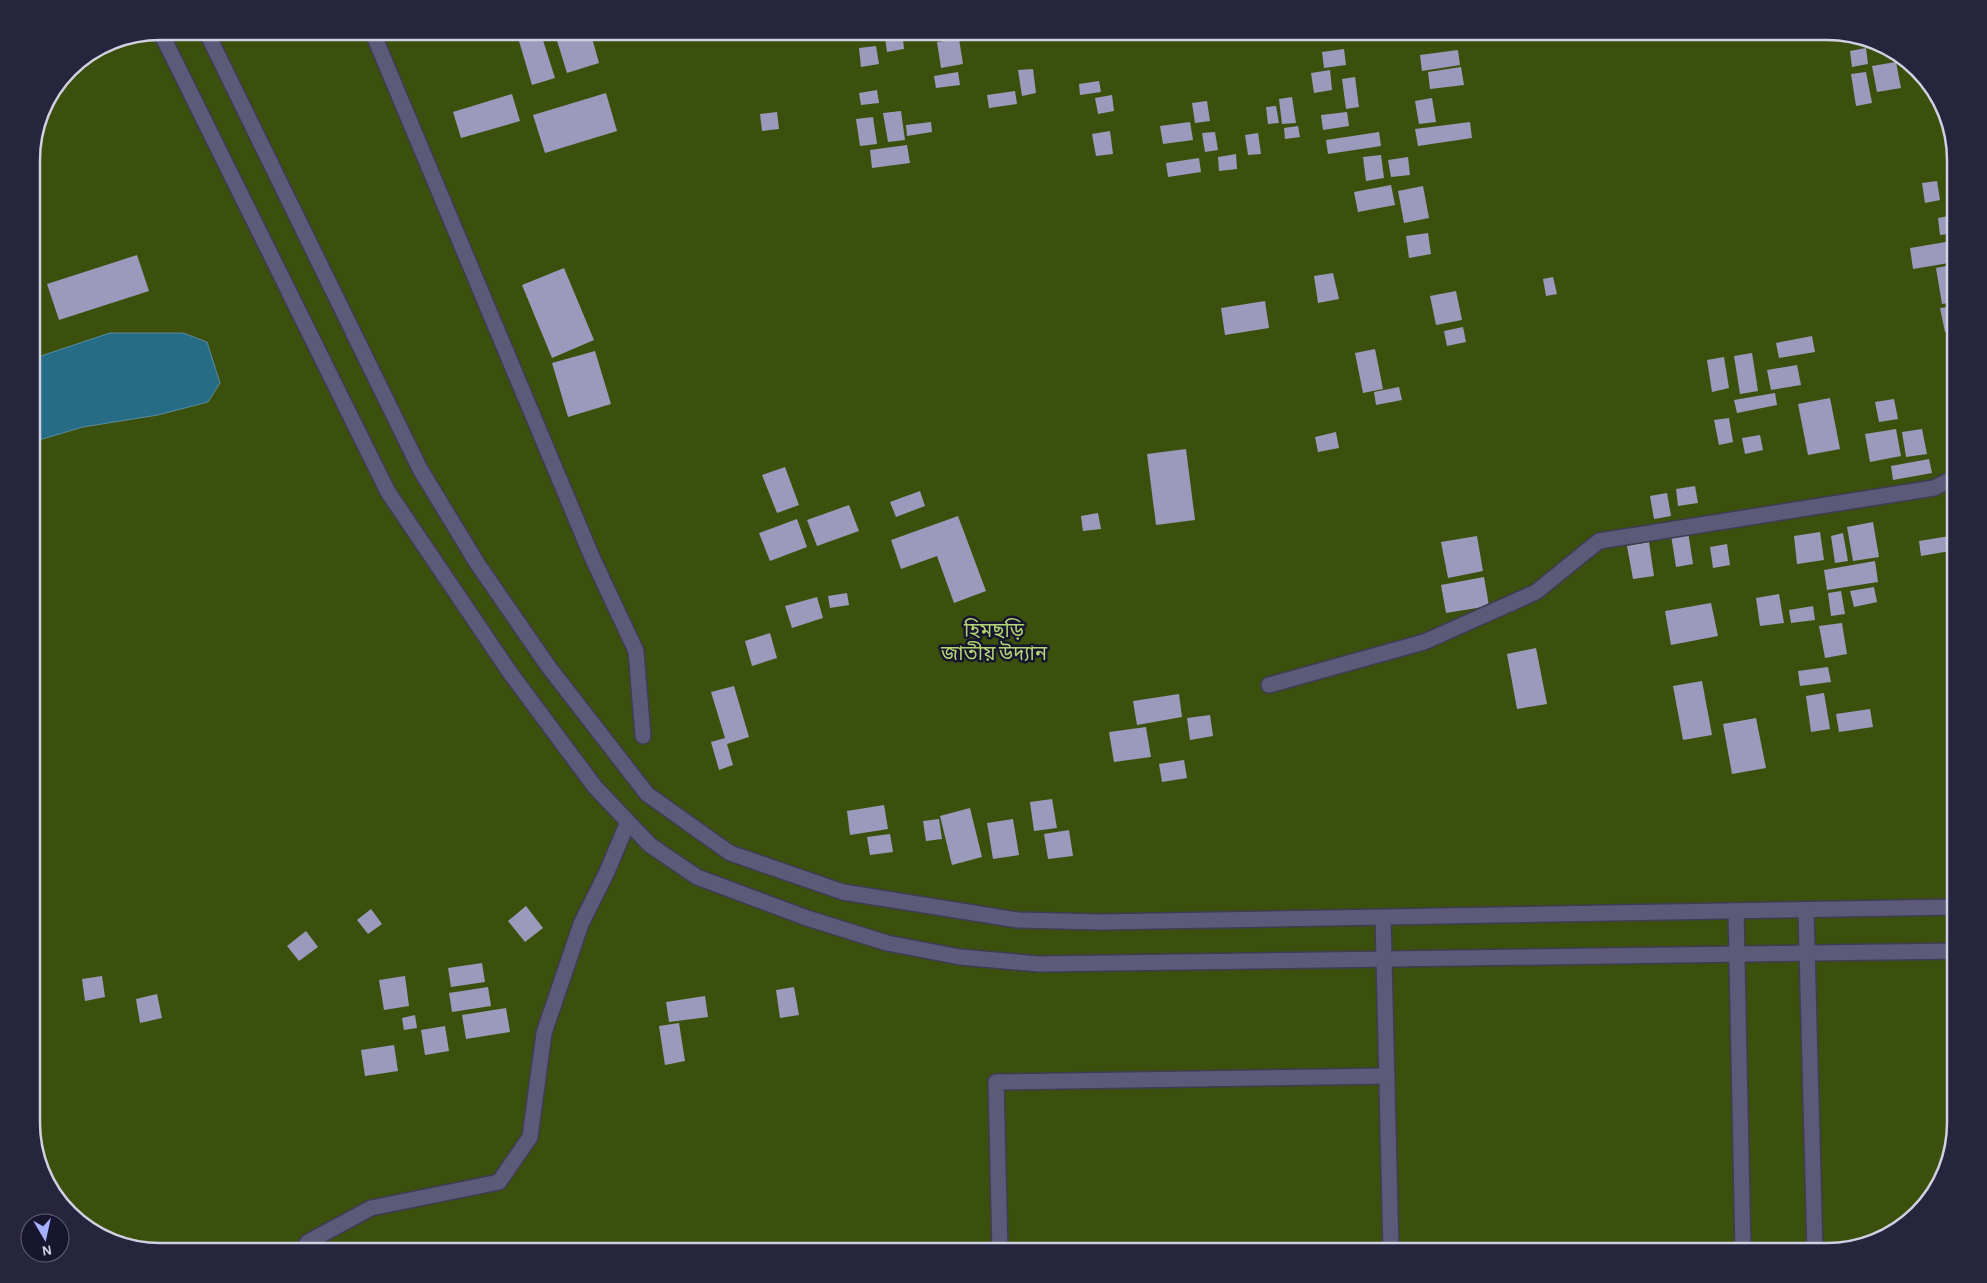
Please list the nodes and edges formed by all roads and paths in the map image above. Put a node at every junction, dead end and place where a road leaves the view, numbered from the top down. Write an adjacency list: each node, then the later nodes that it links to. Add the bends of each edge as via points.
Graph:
1 (164, 40): 7 (street, via 388,492 511,674 595,787)
2 (210, 40): 11 (street, via 420,469 477,563 548,666 647,794 730,854 843,892 1018,920 1100,922)
3 (376, 40): 6 (street, via 588,548 636,651)
4 (1947, 482): 5 (street, via 1934,488 1599,541 1536,592 1424,642)
5 (1270, 685)
6 (643, 736)
7 (628, 822): 15 (street, via 650,845 697,877 807,918 887,943 951,956 1039,964); 17 (street, via 581,924 544,1033 530,1137 499,1182 372,1208)
8 (1947, 907): 9 (street)
9 (1806, 910): 10 (street); 13 (street)
10 (1736, 911): 11 (street); 14 (street)
11 (1383, 917): 15 (street)
12 (1947, 951): 13 (street)
13 (1807, 953): 14 (street); 21 (street)
14 (1737, 954): 15 (street); 20 (street)
15 (1384, 959): 16 (street)
16 (1387, 1076): 18 (street, via 996,1082); 19 (street)
17 (307, 1243)
18 (1000, 1243)
19 (1391, 1243)
20 (1743, 1243)
21 (1815, 1243)

